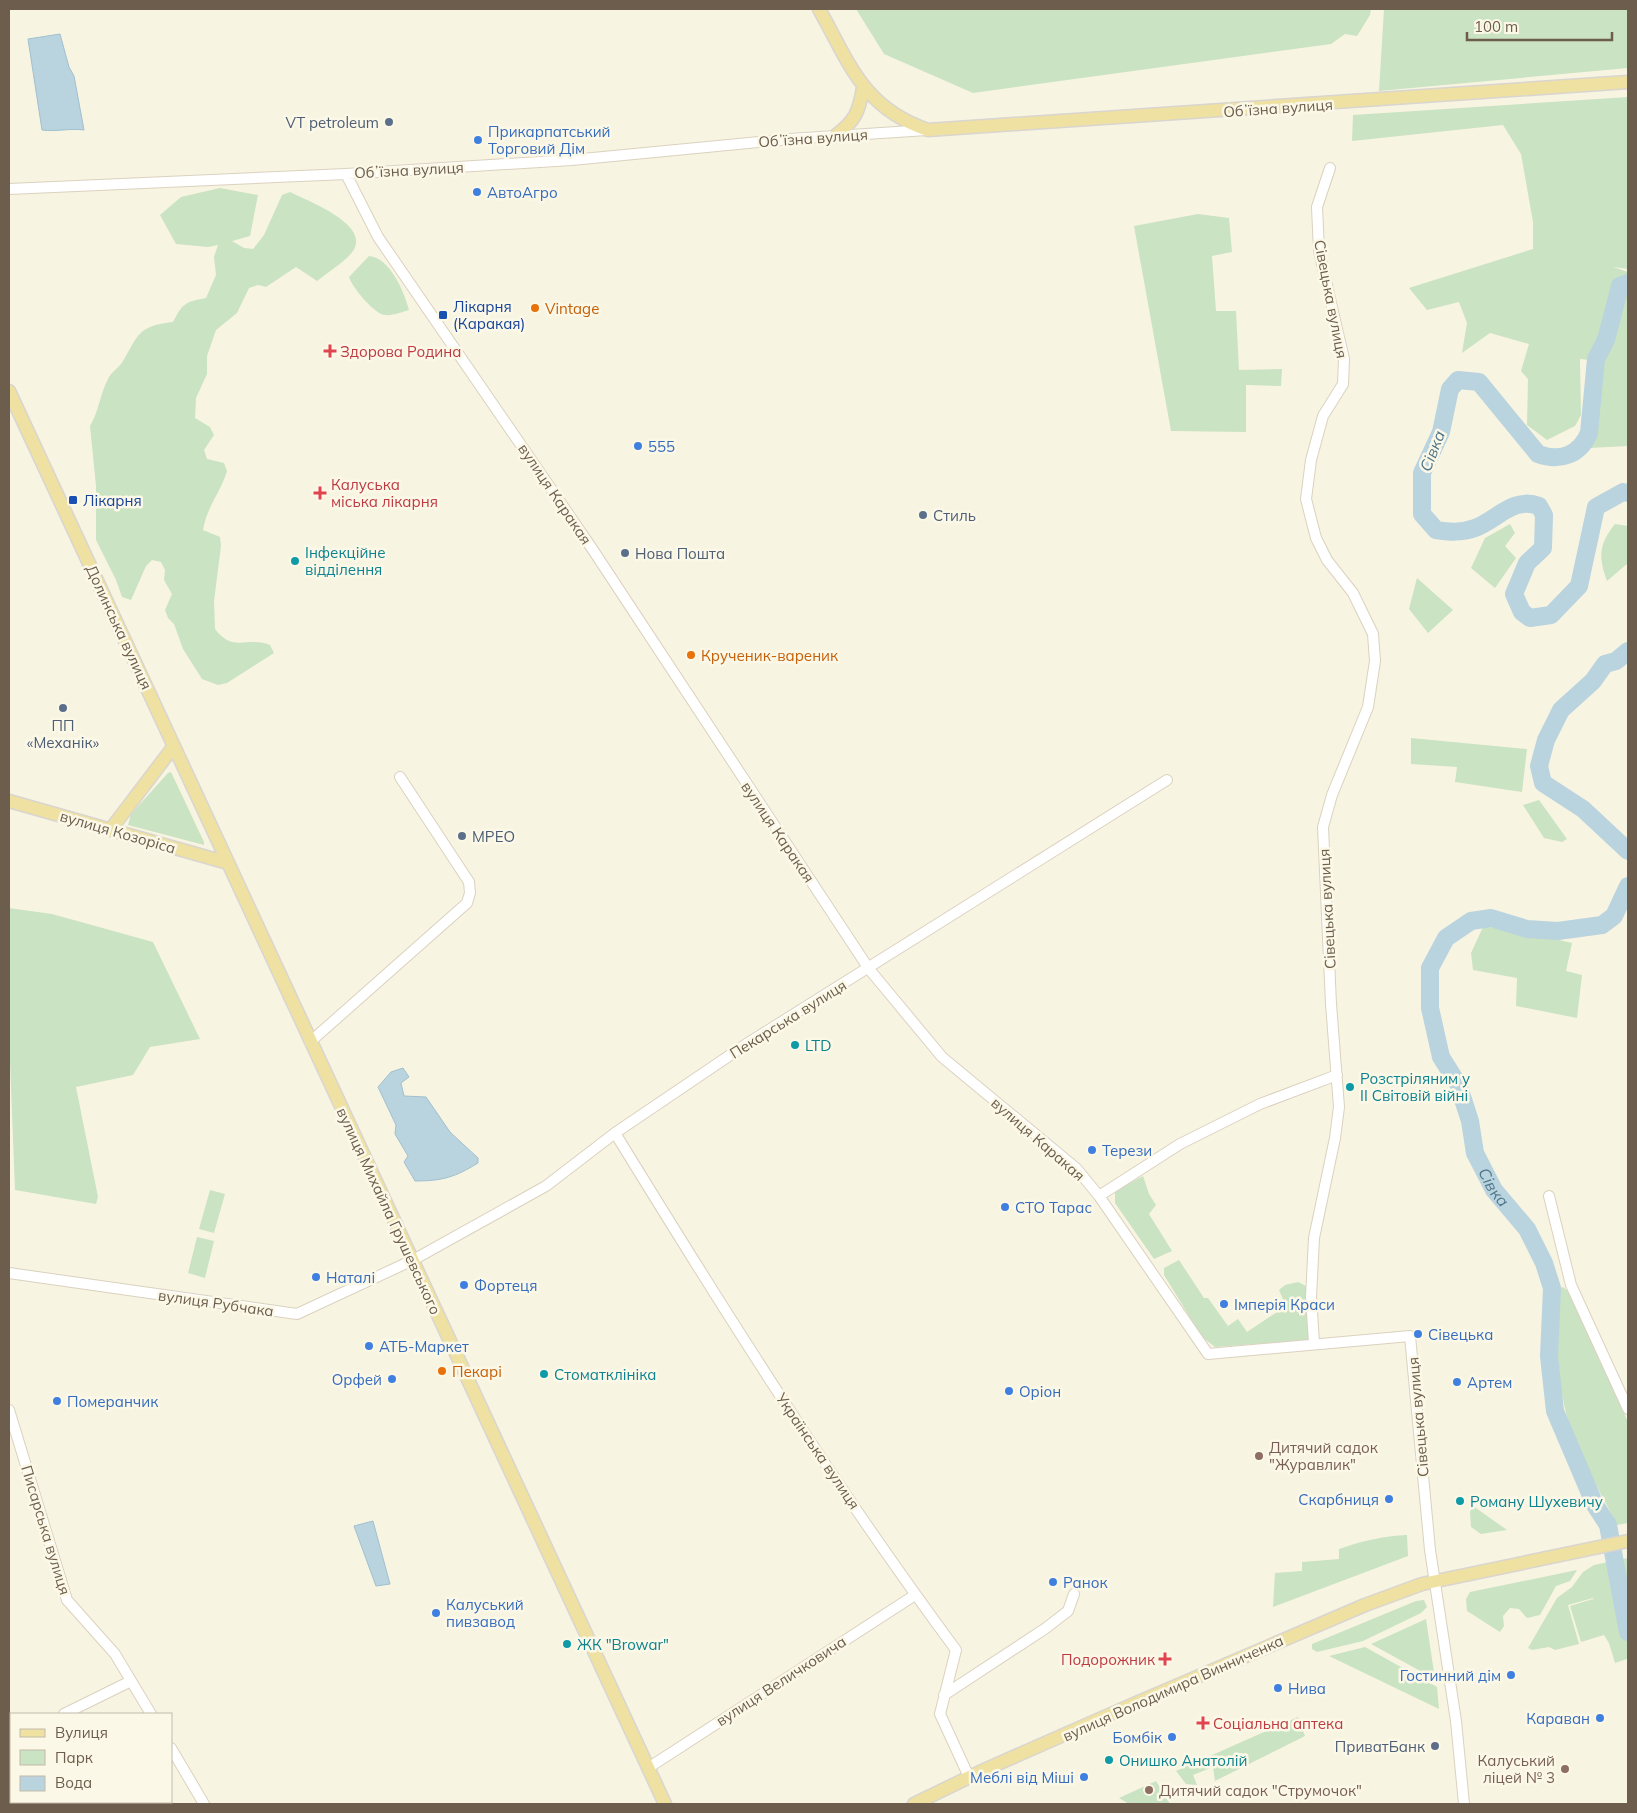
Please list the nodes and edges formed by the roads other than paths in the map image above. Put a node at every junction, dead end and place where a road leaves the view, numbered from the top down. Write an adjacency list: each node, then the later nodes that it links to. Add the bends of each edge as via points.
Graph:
1 (820, 9): 3 (main road, Обʼїзна вулиця)
2 (1628, 82): 4 (main road, Обʼїзна вулиця)
3 (863, 88): 4 (main road, Обʼїзна вулиця, via 879,104 908,123); 5 (main road, via 857,114 849,126)
4 (928, 130): 5 (street, Обʼїзна вулиця)
5 (835, 136): 7 (street, Обʼїзна вулиця, via 572,160)
6 (1330, 168): 18 (street, Сівецька вулиця, via 1316,206 1319,251 1344,358 1343,384 1323,416 1311,460 1306,499 1316,538 1327,560 1353,593 1373,634 1375,661 1368,707 1332,794 1323,827)
7 (346, 174): 8 (street, Обʼїзна вулиця); 16 (street, вулиця Каракая, via 378,237 570,516)
8 (9, 188)
9 (9, 391): 10 (main road, Долинська вулиця)
10 (174, 746): 14 (main road); 15 (main road, Долинська вулиця)
11 (400, 777): 17 (street, via 469,882 467,902)
12 (1167, 780): 16 (street, Пекарська вулиця)
13 (9, 801): 14 (main road, вулиця Козоріса)
14 (110, 829): 15 (main road, вулиця Козоріса)
15 (228, 863): 17 (main road, вулиця Михайла Грушевського)
16 (869, 969): 19 (street, Пекарська вулиця, via 748,1042); 20 (street, вулиця Каракая, via 942,1057 1076,1168)
17 (310, 1042): 22 (main road, вулиця Михайла Грушевського)
18 (1337, 1075): 20 (street, via 1260,1104 1180,1144); 24 (street, Сівецька вулиця, via 1339,1107 1335,1138 1314,1238 1311,1297)
19 (615, 1133): 22 (street, Пекарська вулиця, via 546,1186); 30 (street, Українська вулиця, via 773,1386)
20 (1099, 1196): 24 (street, вулиця Каракая, via 1208,1354)
21 (1550, 1196): 25 (street, via 1570,1285)
22 (413, 1260): 23 (street, вулиця Рубчака, via 297,1314); 36 (main road, вулиця Михайла Грушевського)
23 (9, 1273)
24 (1314, 1343): 28 (street, Сівецька вулиця, via 1410,1336 1429,1540)
25 (1628, 1409)
26 (9, 1410): 31 (street, Писарська вулиця, via 67,1600 115,1654)
27 (1628, 1541): 28 (main road, вулиця Володимира Винниченка)
28 (1436, 1582): 37 (main road, вулиця Володимира Винниченка, via 1365,1605); 41 (street)
29 (1074, 1594): 32 (street, via 1068,1611)
30 (915, 1595): 32 (street, Українська вулиця, via 956,1650); 36 (street, вулиця Величковича)
31 (131, 1680): 33 (street); 34 (street, Писарська вулиця)
32 (944, 1695): 37 (street, Українська вулиця, via 940,1714)
33 (66, 1713)
34 (150, 1713)
35 (172, 1750): 38 (street)
36 (648, 1768): 39 (main road, вулиця Михайла Грушевського)
37 (969, 1778): 40 (main road, вулиця Володимира Винниченка)
38 (204, 1804)
39 (665, 1804)
40 (914, 1804)
41 (1464, 1804)

